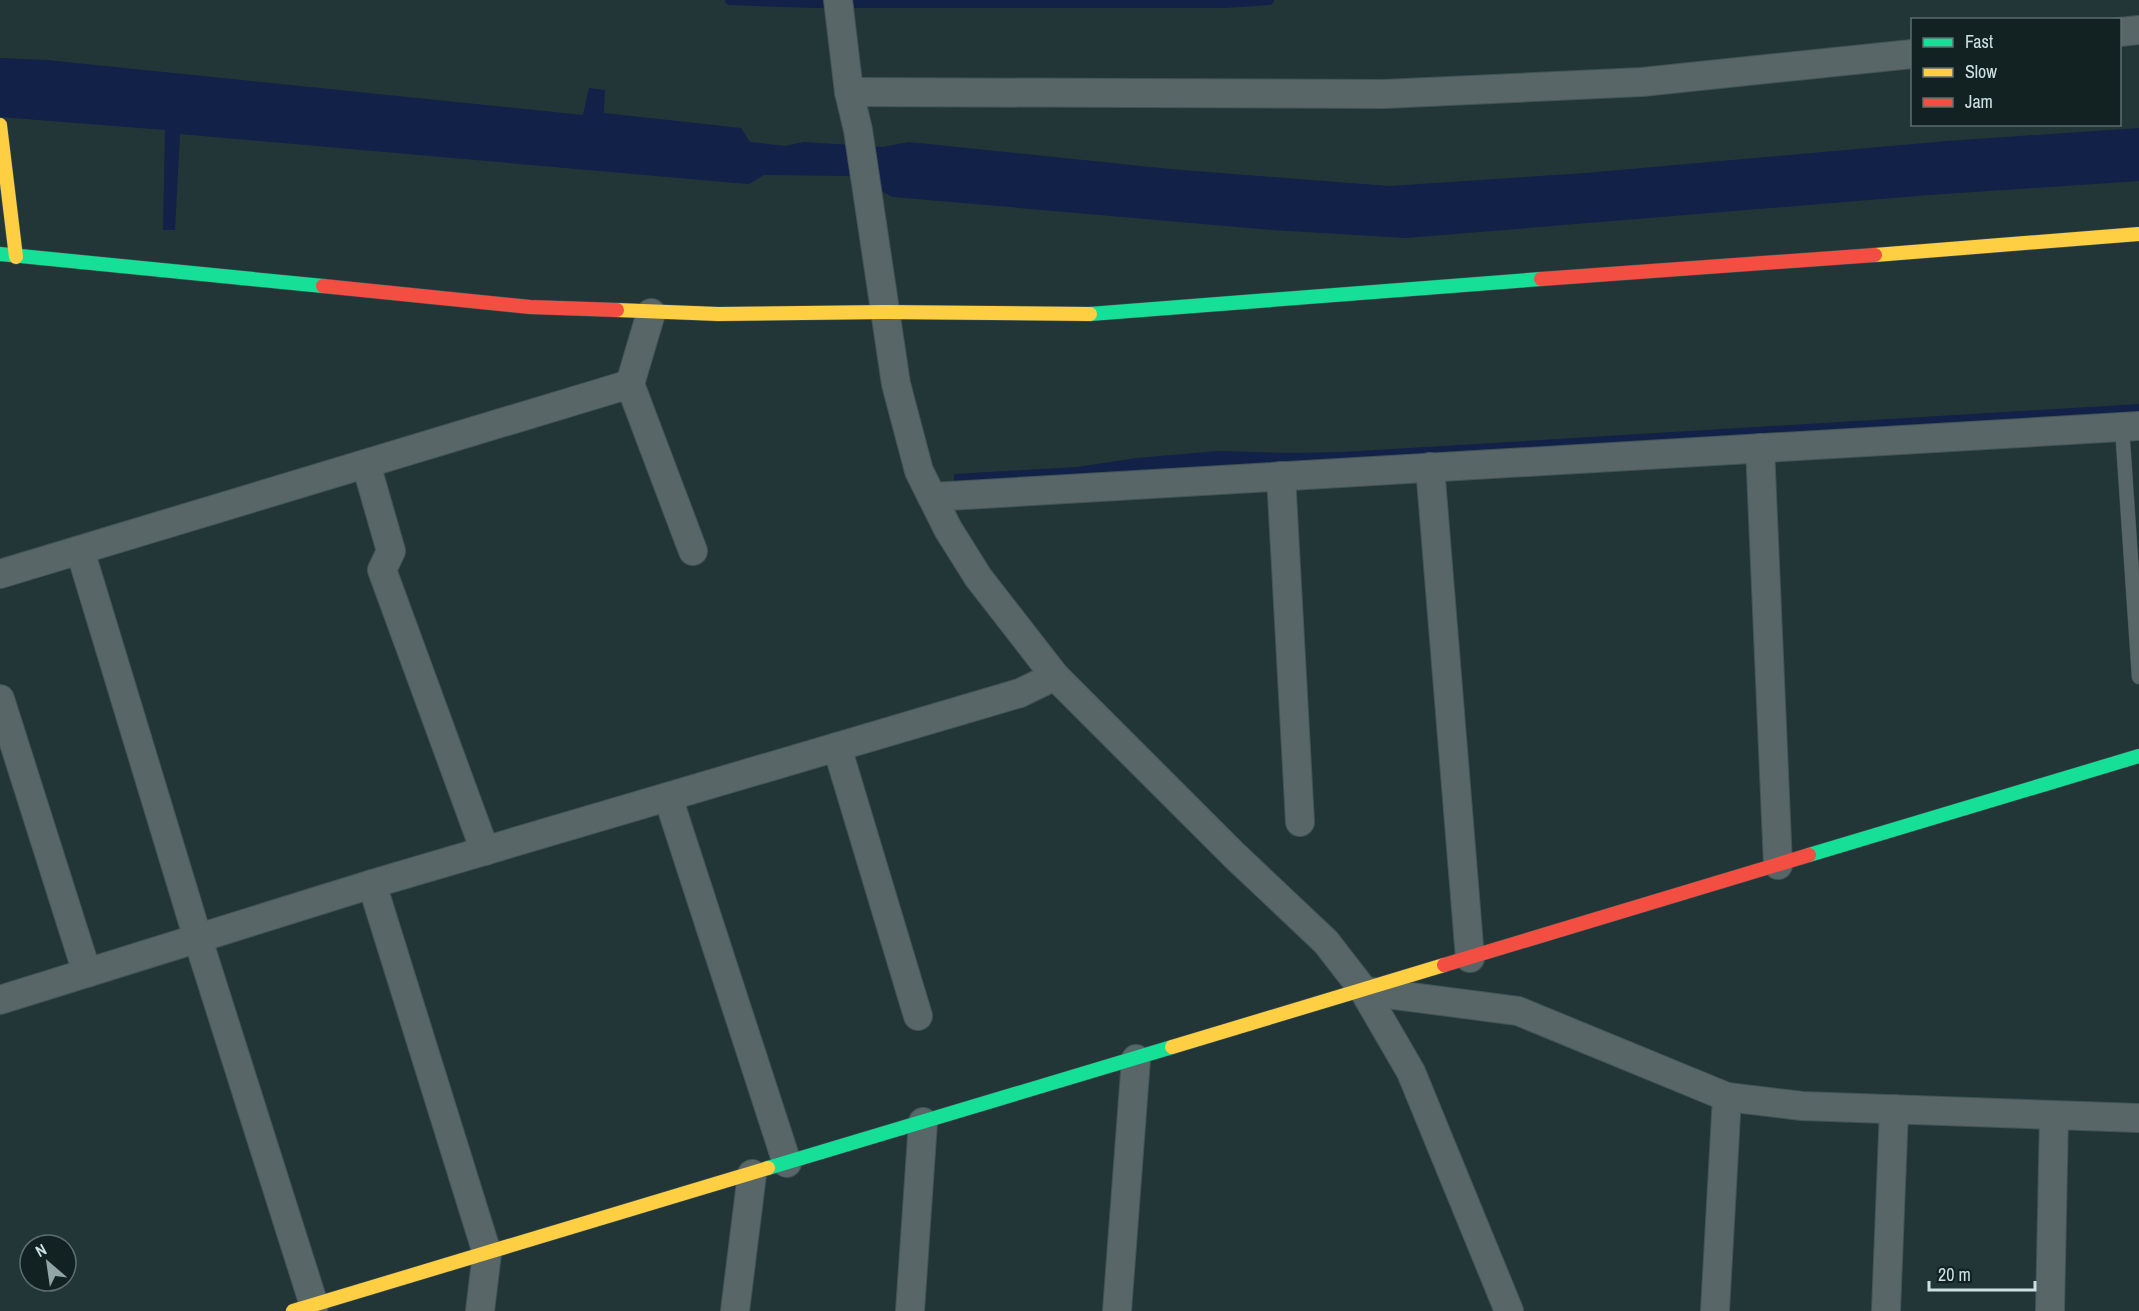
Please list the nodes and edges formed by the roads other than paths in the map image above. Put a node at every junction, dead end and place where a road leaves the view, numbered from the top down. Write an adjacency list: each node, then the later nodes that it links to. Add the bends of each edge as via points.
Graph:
1 (838, 6): 5 (street)
2 (2139, 30): 3 (street)
3 (2121, 32)
4 (1911, 54): 5 (street, via 1642,82 1384,94)
5 (849, 92): 10 (street)
6 (1, 131): 9 (street)
7 (2139, 234): 10 (street, via 1106,314)
8 (0, 254): 9 (street)
9 (16, 257): 11 (street, via 530,307)
10 (885, 312): 11 (street); 18 (street, via 896,384 919,471)
11 (651, 313): 12 (street)
12 (630, 384): 15 (street); 20 (street)
13 (2130, 426): 14 (street); 23 (lane)
14 (1760, 448): 16 (street); 30 (street)
15 (366, 464): 19 (street); 29 (street, via 391,551 382,570)
16 (1430, 467): 17 (street); 33 (street)
17 (1281, 476): 18 (street); 28 (street)
18 (932, 497): 22 (street, via 978,577)
19 (80, 550): 21 (street); 32 (street)
20 (693, 550)
21 (1, 571)
22 (1055, 676): 25 (street, via 1020,693); 35 (street, via 1326,942)
23 (2139, 677)
24 (0, 699): 34 (street)
25 (837, 747): 27 (street); 37 (street)
26 (2139, 756): 30 (street)
27 (668, 797): 29 (street); 44 (street)
28 (1300, 822)
29 (485, 851): 31 (street)
30 (1778, 865): 33 (street)
31 (372, 884): 32 (street); 46 (street)
32 (198, 939): 34 (street); 48 (street)
33 (1470, 958): 35 (street)
34 (87, 973): 36 (street)
35 (1364, 991): 38 (street); 39 (street, via 1518,1011); 53 (street, via 1411,1072)
36 (0, 1000)
37 (918, 1016)
38 (1136, 1059): 43 (street); 52 (street)
39 (1727, 1097): 40 (street, via 1802,1106); 54 (street)
40 (1894, 1109): 41 (street); 55 (street)
41 (2054, 1115): 42 (street); 56 (street)
42 (2139, 1118)
43 (923, 1122): 44 (street); 51 (street)
44 (787, 1163): 45 (street)
45 (752, 1174): 46 (street); 50 (street)
46 (488, 1253): 47 (street); 49 (street)
47 (356, 1301): 48 (street)
48 (304, 1308)
49 (480, 1311)
50 (735, 1311)
51 (910, 1311)
52 (1118, 1311)
53 (1509, 1311)
54 (1715, 1311)
55 (1886, 1311)
56 (2050, 1311)

